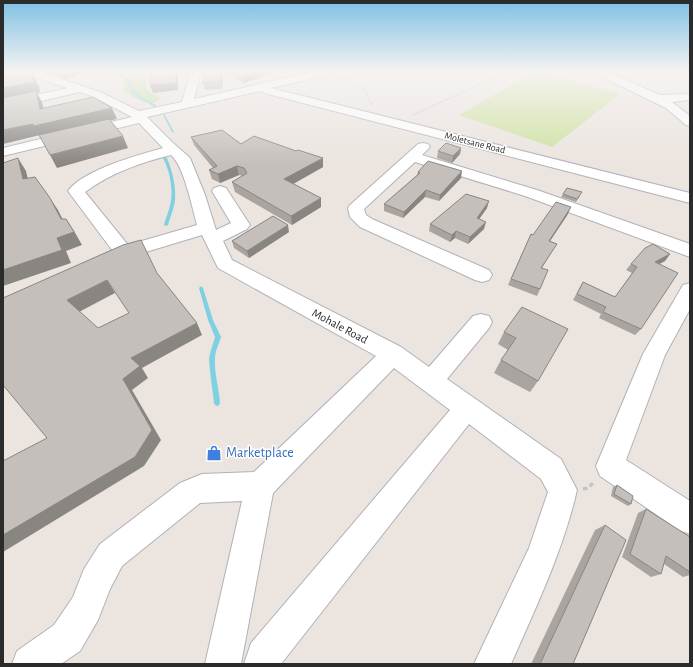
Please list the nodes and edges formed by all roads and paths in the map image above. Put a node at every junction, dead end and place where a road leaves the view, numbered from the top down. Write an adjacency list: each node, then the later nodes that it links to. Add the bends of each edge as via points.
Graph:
1 (21, 102): 9 (street)
2 (112, 102): 11 (street, Mohale Road)
3 (196, 102): 8 (street)
4 (313, 102): 13 (street, Moletsane Road)
5 (370, 102): 10 (path)
6 (439, 102): 13 (path, via 404,118)
7 (664, 102): 12 (street)
8 (187, 104): 11 (street)
9 (3, 106)
10 (374, 106)
11 (140, 116): 15 (street, Mohale Road); 16 (street)
12 (690, 122)
13 (400, 124): 14 (street, Moletsane Road)
14 (436, 133): 17 (street); 19 (street, Moletsane Road)
15 (172, 150): 18 (street, Mohale Road, via 183,158); 22 (street, via 106,171 76,191)
16 (3, 152)
17 (412, 157): 21 (street, via 531,193); 24 (street, via 356,208 358,217 366,223)
18 (197, 195): 20 (street, Mohale Road); 20 (street, via 214,194 227,188 241,225)
19 (690, 198)
20 (210, 233): 22 (street); 27 (street, Mohale Road, via 226,264)
21 (690, 251)
22 (123, 252): 23 (street)
23 (102, 261)
24 (482, 275)
25 (690, 290): 31 (street, via 654,354 610,466)
26 (481, 322): 28 (street)
27 (393, 354): 28 (street, Mohale Road); 30 (street)
28 (430, 382): 29 (street, Mohale Road)
29 (467, 408): 34 (street, via 295,617 264,656); 35 (street, Mohale Road, via 551,468 563,490 542,556)
30 (260, 486): 32 (street, via 202,488 190,493 110,555 96,581 86,608 67,638); 33 (street)
31 (690, 519)
32 (30, 664)
33 (223, 664)
34 (262, 664)
35 (492, 664)

